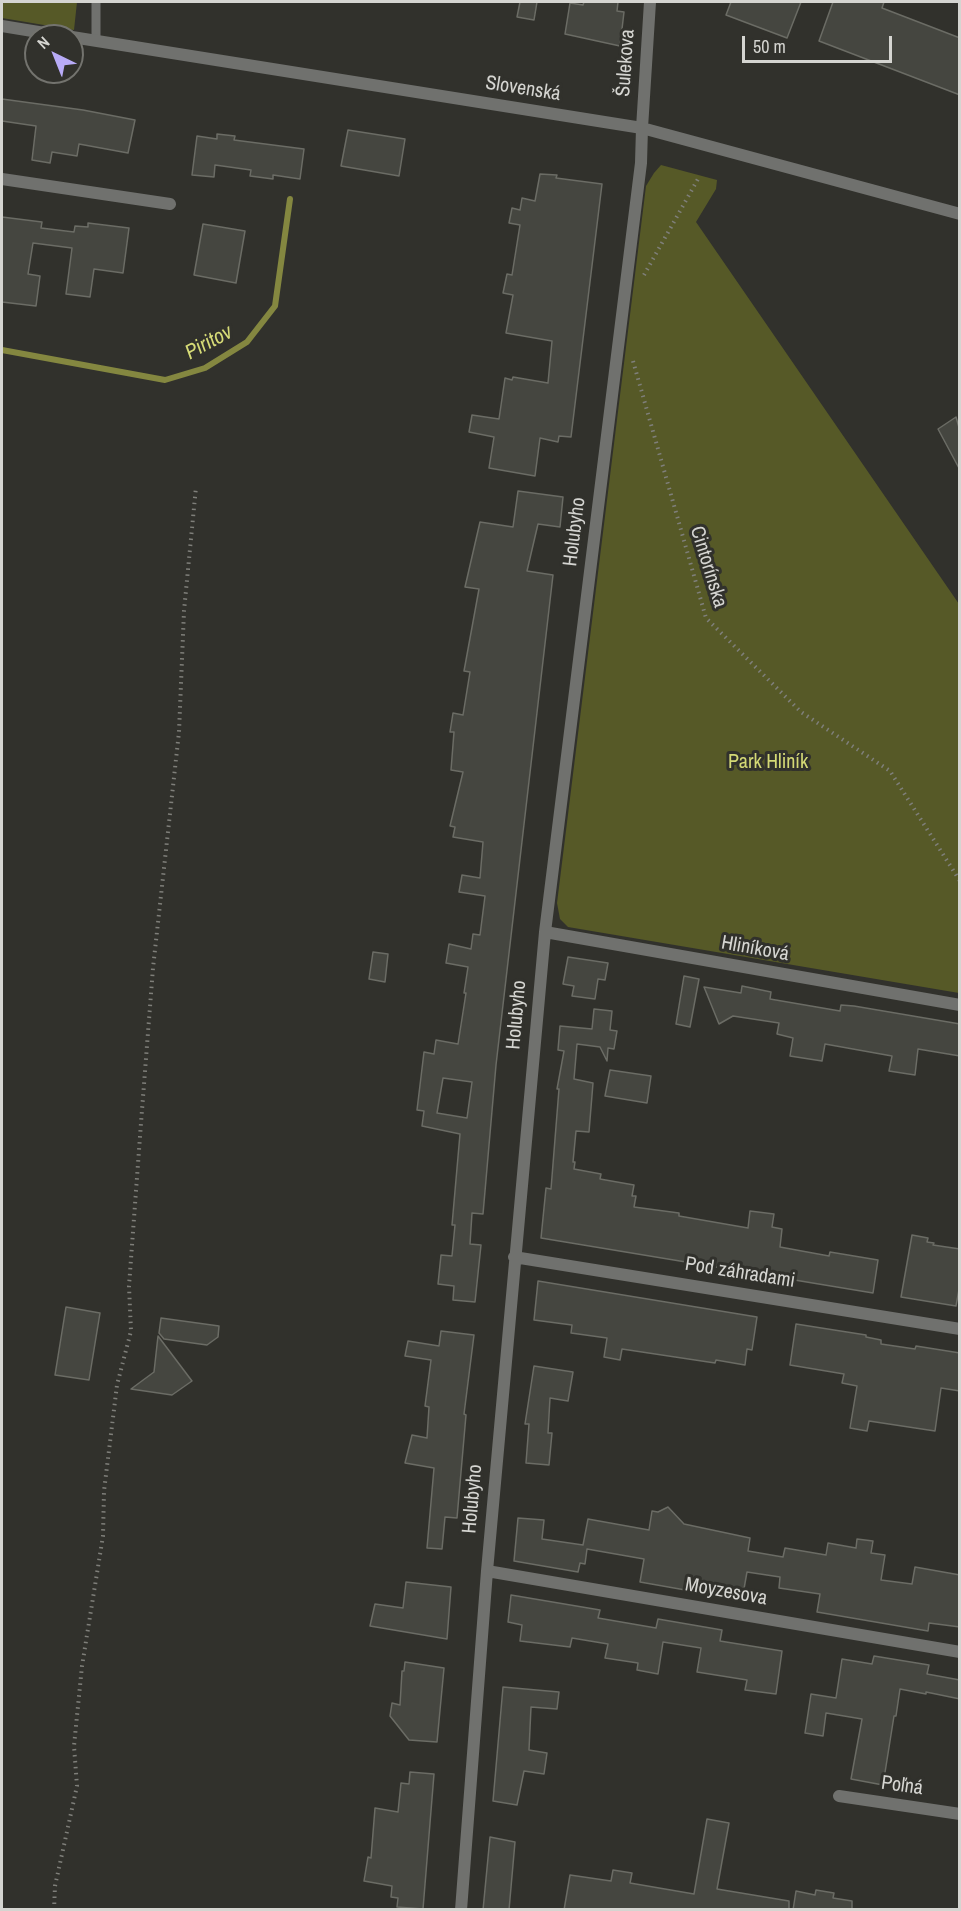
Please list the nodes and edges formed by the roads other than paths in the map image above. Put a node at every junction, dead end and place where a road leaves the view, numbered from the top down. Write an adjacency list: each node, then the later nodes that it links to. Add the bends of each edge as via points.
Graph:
1 (96, 2): 6 (lane)
2 (650, 2): 7 (street, Šulekova)
3 (2, 26): 4 (street)
4 (24, 30)
5 (84, 39): 6 (street, Slovenská)
6 (96, 41): 7 (street, Slovenská)
7 (642, 128): 10 (street, Slovenská); 11 (street, Holubyho, via 641,163)
8 (2, 179): 9 (street)
9 (170, 204)
10 (960, 214)
11 (545, 933): 12 (street, Hliníková); 13 (street, Holubyho)
12 (960, 1005)
13 (514, 1257): 14 (street, Pod záhradami); 15 (street, Holubyho)
14 (960, 1329)
15 (487, 1571): 16 (street, Moyzesova); 19 (street, Holubyho)
16 (960, 1652)
17 (839, 1796): 18 (street, Poľná)
18 (960, 1814)
19 (461, 1910)

